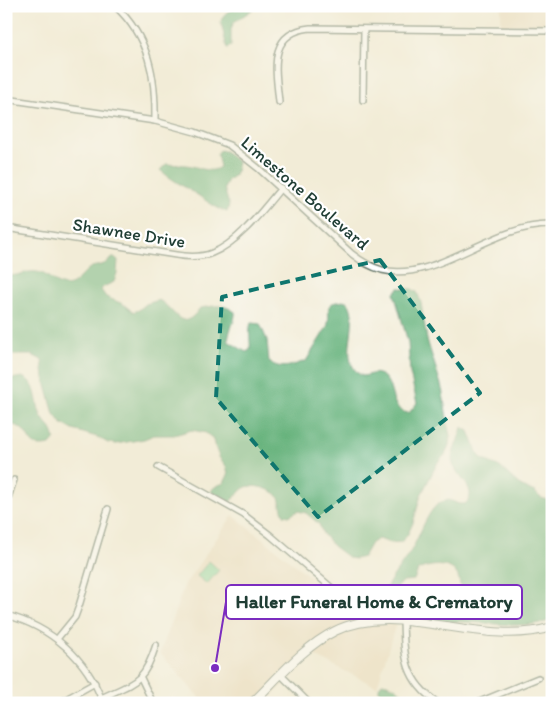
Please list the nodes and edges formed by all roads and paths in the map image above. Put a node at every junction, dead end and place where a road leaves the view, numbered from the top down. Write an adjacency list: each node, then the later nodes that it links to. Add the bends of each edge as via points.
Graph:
1 (115, 6): 7 (street, via 139,34 145,48 154,82)
2 (364, 29): 3 (street); 5 (street); 6 (street, via 310,28 299,29 287,36 279,46 275,63)
3 (552, 31)
4 (6, 99): 7 (street, Limestone Boulevard)
5 (363, 100)
6 (279, 102)
7 (155, 121): 8 (street, Limestone Boulevard, via 229,145)
8 (281, 188): 9 (street, Limestone Boulevard, via 352,254 373,267 388,271 426,268 494,237 532,226); 10 (street, Shawnee Drive, via 232,241 211,253 196,256)
9 (552, 225)
10 (6, 228)
11 (158, 467): 16 (street, via 244,515 354,607)
12 (14, 480): 13 (street)
13 (6, 504)
14 (108, 509): 19 (street, via 79,606)
15 (6, 615): 19 (street, via 34,625)
16 (364, 621): 17 (main road); 21 (main road, via 324,637 307,649)
17 (403, 621): 18 (main road, via 490,633 527,633); 30 (street, via 404,653 410,675)
18 (552, 627)
19 (57, 639): 24 (street)
20 (156, 645): 22 (street)
21 (282, 675): 28 (main road); 29 (street)
22 (141, 678): 25 (street); 27 (street)
23 (538, 678): 31 (street)
24 (95, 682): 25 (street); 26 (street)
25 (102, 700)
26 (60, 703)
27 (154, 703)
28 (252, 703)
29 (309, 703)
30 (438, 703)
31 (477, 703)

